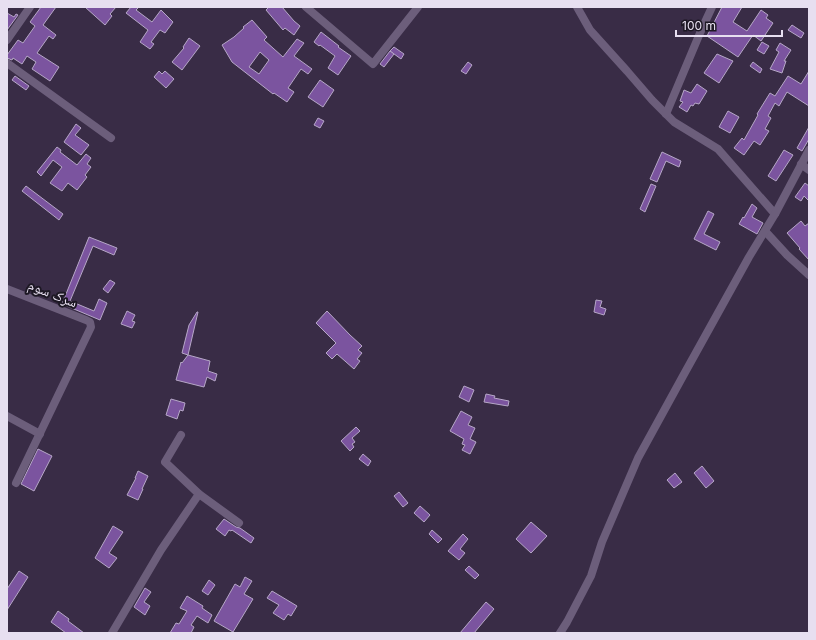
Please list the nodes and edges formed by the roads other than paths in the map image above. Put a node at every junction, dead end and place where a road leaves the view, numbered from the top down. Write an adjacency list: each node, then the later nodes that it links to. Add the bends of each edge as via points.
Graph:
1 (30, 7): 6 (street)
2 (306, 7): 3 (street, via 373,64)
3 (418, 7)
4 (578, 7): 8 (street, via 590,30)
5 (712, 7): 8 (street)
6 (7, 40)
7 (7, 63): 9 (street)
8 (666, 114): 13 (street, via 674,122 718,149)
9 (111, 138)
10 (809, 150): 11 (street)
11 (801, 164): 12 (street); 13 (street)
12 (809, 170)
13 (775, 214): 14 (street)
14 (765, 231): 15 (street); 24 (street, via 638,458 602,542 591,576)
15 (809, 275)
16 (7, 289): 18 (street, سرک سوم, via 90,322 91,327)
17 (7, 416): 18 (street)
18 (40, 434): 20 (street)
19 (181, 435): 21 (street, via 165,462)
20 (16, 482)
21 (199, 494): 22 (street); 23 (street)
22 (239, 523)
23 (112, 633)
24 (560, 633)

